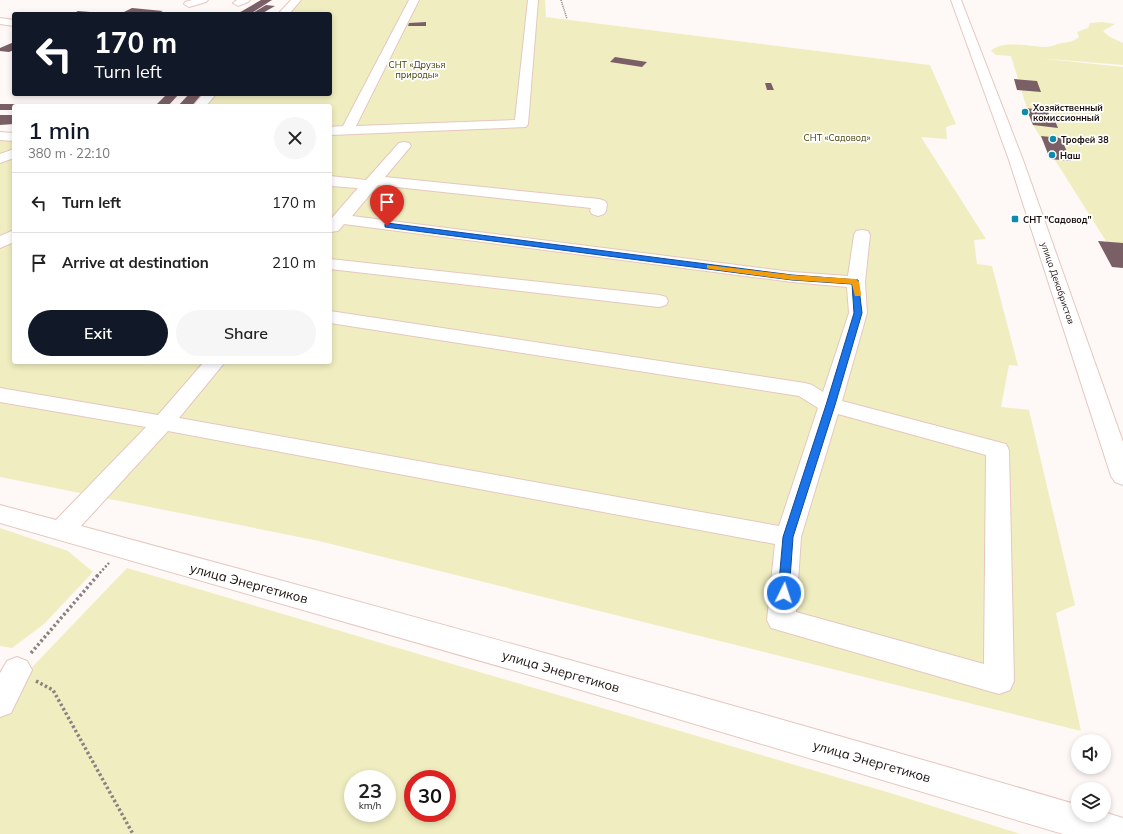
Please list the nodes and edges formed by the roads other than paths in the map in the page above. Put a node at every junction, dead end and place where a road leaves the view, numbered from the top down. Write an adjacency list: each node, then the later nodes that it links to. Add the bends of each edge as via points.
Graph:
1 (203, 0): 6 (street)
2 (296, 0): 7 (street)
3 (414, 0): 13 (street)
4 (533, 0): 13 (street, via 521,124)
5 (956, 0): 34 (street, улица Декабристов, via 1016,160)
6 (189, 4)
7 (285, 12)
8 (0, 21): 9 (street)
9 (12, 23)
10 (208, 96): 11 (street)
11 (201, 104)
12 (332, 131): 13 (street)
13 (347, 131)
14 (0, 136): 15 (street)
15 (12, 137)
16 (404, 146): 20 (street)
17 (12, 153): 18 (street)
18 (0, 159)
19 (332, 181): 20 (street)
20 (372, 183): 21 (street, via 599,204); 22 (street)
21 (598, 211)
22 (335, 225): 27 (street)
23 (862, 235): 27 (street)
24 (12, 236): 25 (street)
25 (0, 243)
26 (332, 264): 28 (street)
27 (856, 282): 32 (street, via 858,313)
28 (659, 301)
29 (332, 316): 32 (street, via 805,390)
30 (213, 364): 33 (street)
31 (0, 395): 33 (street)
32 (830, 405): 37 (street); 37 (street, via 998,450 999,682 781,620)
33 (163, 423): 36 (street); 37 (street)
34 (1123, 476)
35 (0, 514): 36 (street, улица Энергетиков)
36 (61, 531): 40 (street, улица Энергетиков, via 392,622)
37 (788, 537)
38 (17, 670): 39 (street)
39 (0, 704)
40 (1120, 834)

